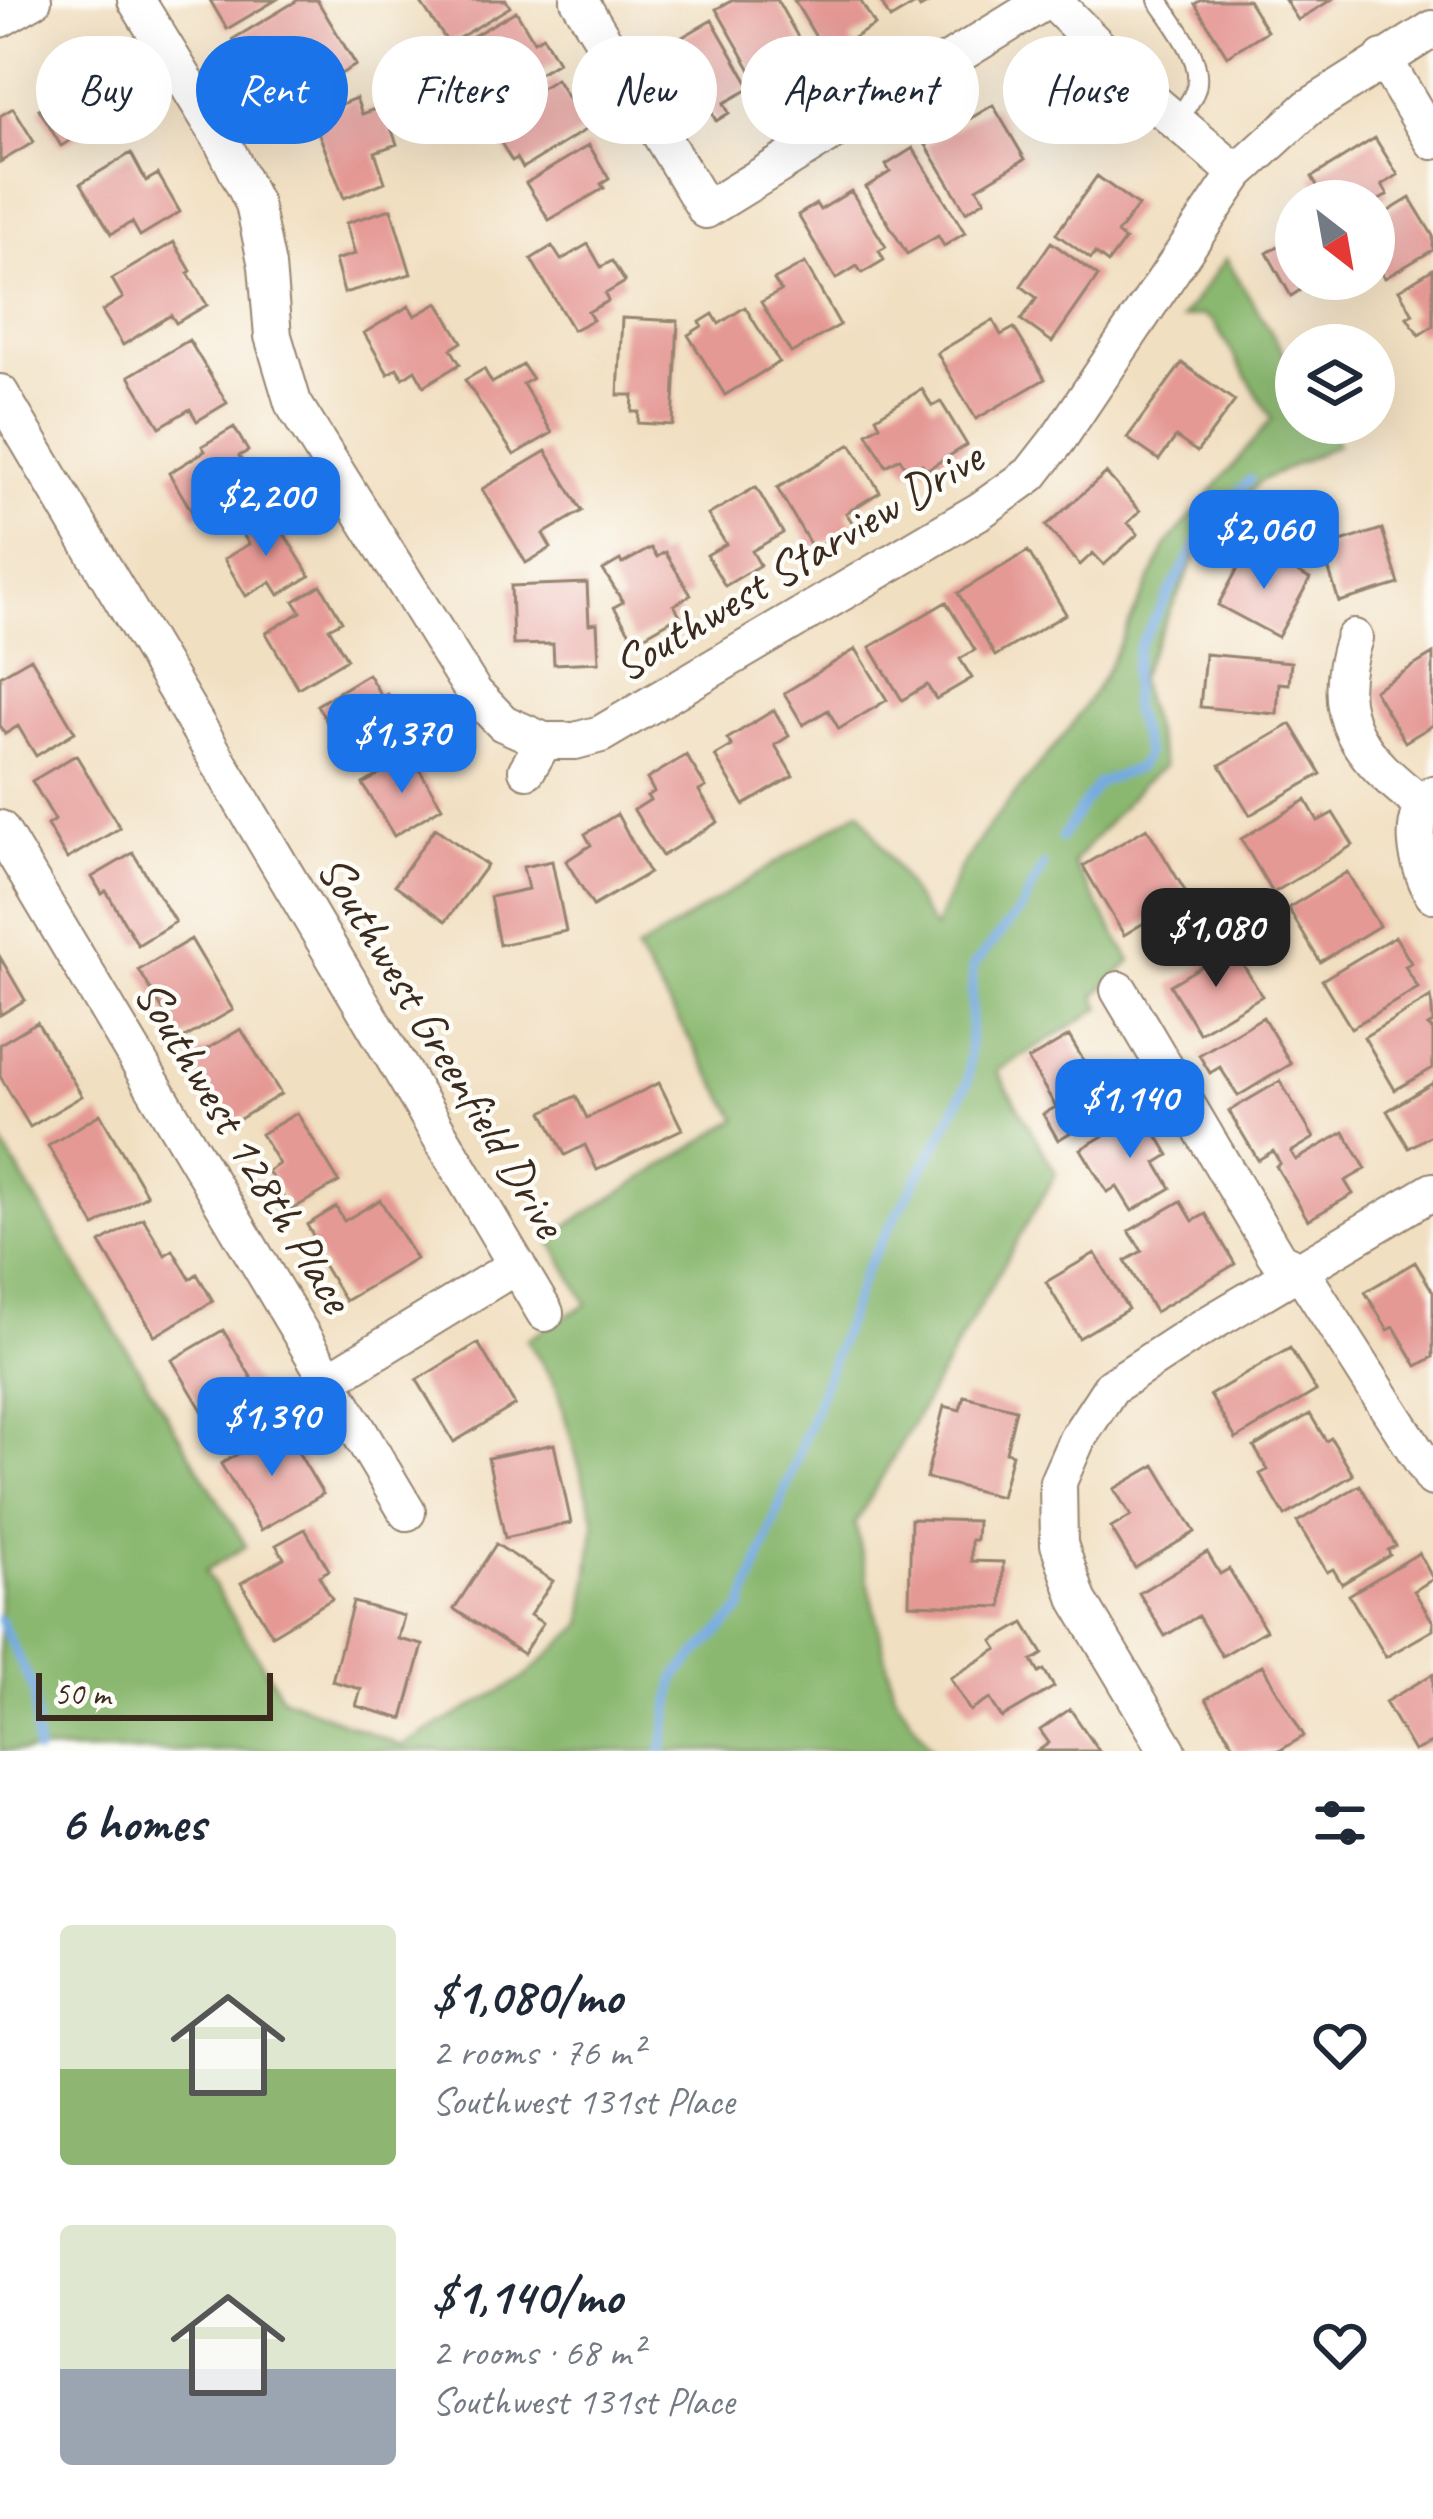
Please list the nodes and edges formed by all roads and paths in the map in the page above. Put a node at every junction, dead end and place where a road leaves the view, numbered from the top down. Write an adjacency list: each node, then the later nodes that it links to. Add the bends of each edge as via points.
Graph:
1 (33, 0): 6 (street)
2 (136, 0): 11 (street, Southwest Starview Drive, via 254,204 273,336 293,403 467,683 536,755 602,734 1031,474)
3 (579, 0): 4 (street, via 706,210)
4 (1050, 0): 9 (street)
5 (1158, 0): 9 (lane, via 1197,74)
6 (0, 19)
7 (1433, 28): 8 (street, Southwest Starview Drive)
8 (1383, 58): 10 (street); 11 (street, Southwest Starview Drive, via 1308,108)
9 (1176, 122): 11 (street)
10 (1433, 141)
11 (1237, 173)
12 (0, 393): 19 (street, Southwest Greenfield Drive)
13 (1354, 638): 14 (street, via 1344,695 1348,725 1375,765)
14 (1428, 799): 16 (street, via 1416,844)
15 (0, 829): 22 (street, Southwest 128th Place)
16 (1433, 894)
17 (1119, 990): 20 (street, via 1280,1261)
18 (1433, 1191): 20 (street)
19 (518, 1265): 21 (street, Southwest Greenfield Drive); 22 (street)
20 (1300, 1270): 23 (street); 25 (street, via 1111,1387 1058,1482 1059,1544 1078,1600)
21 (545, 1313)
22 (329, 1380): 24 (street, Southwest 128th Place)
23 (1433, 1478)
24 (407, 1512)
25 (1168, 1751)

